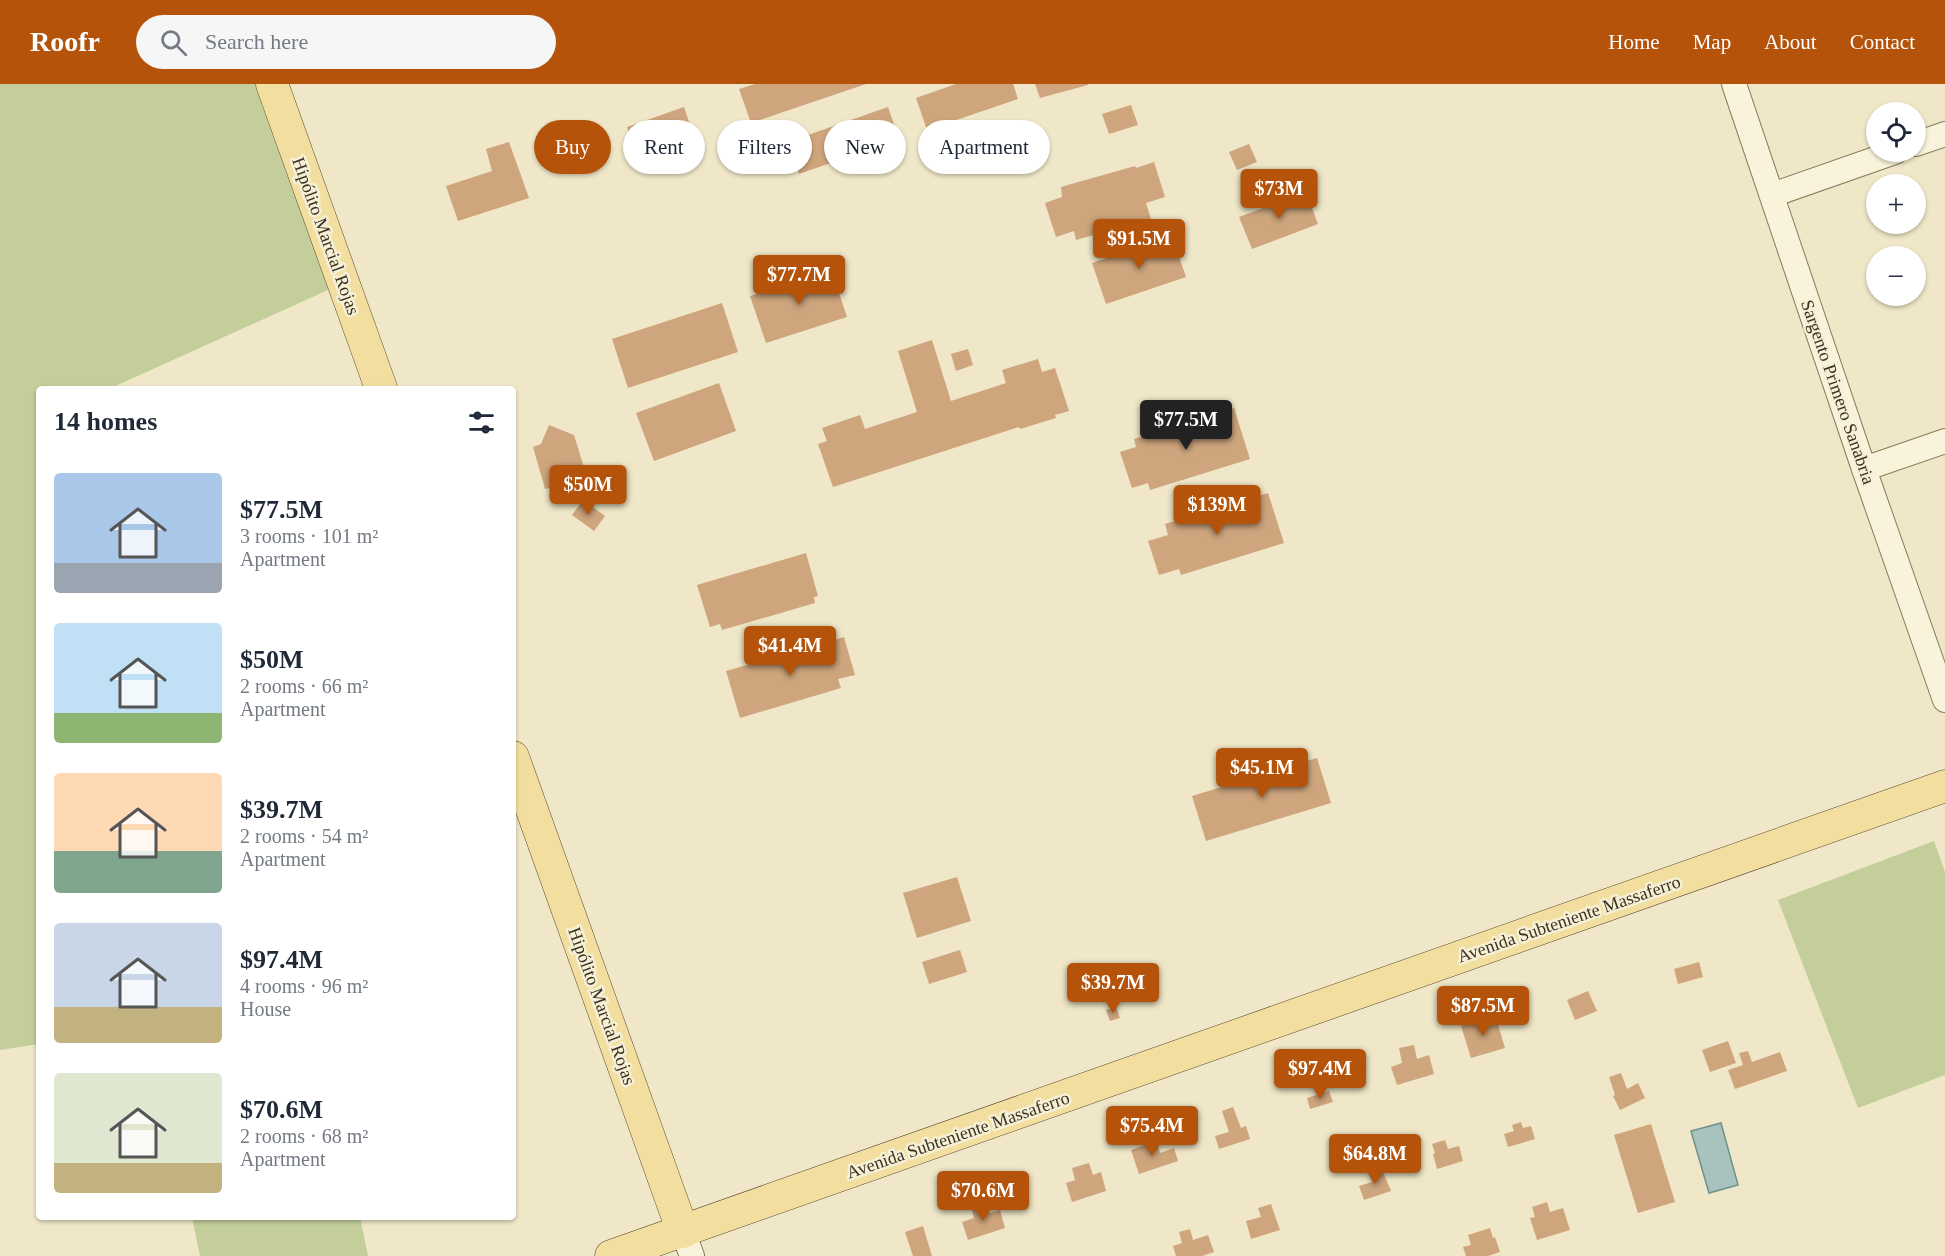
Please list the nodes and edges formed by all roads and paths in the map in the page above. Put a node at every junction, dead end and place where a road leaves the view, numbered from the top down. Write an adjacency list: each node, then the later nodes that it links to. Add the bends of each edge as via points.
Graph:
1 (272, 84): 7 (main road, Hipólito Marcial Rojas)
2 (1734, 84): 6 (street, Sargento Primero Sanabria)
3 (1945, 134): 4 (street)
4 (1926, 141)
5 (1866, 162): 6 (street)
6 (1772, 195): 9 (street, Sargento Primero Sanabria)
7 (380, 386)
8 (1945, 441): 9 (street)
9 (1864, 469): 10 (street, Sargento Primero Sanabria)
10 (1945, 700)
11 (516, 765): 13 (main road, Hipólito Marcial Rojas)
12 (1945, 786): 13 (main road, Avenida Subteniente Massaferro)
13 (688, 1244): 14 (main road, Avenida Subteniente Massaferro)
14 (611, 1256)

